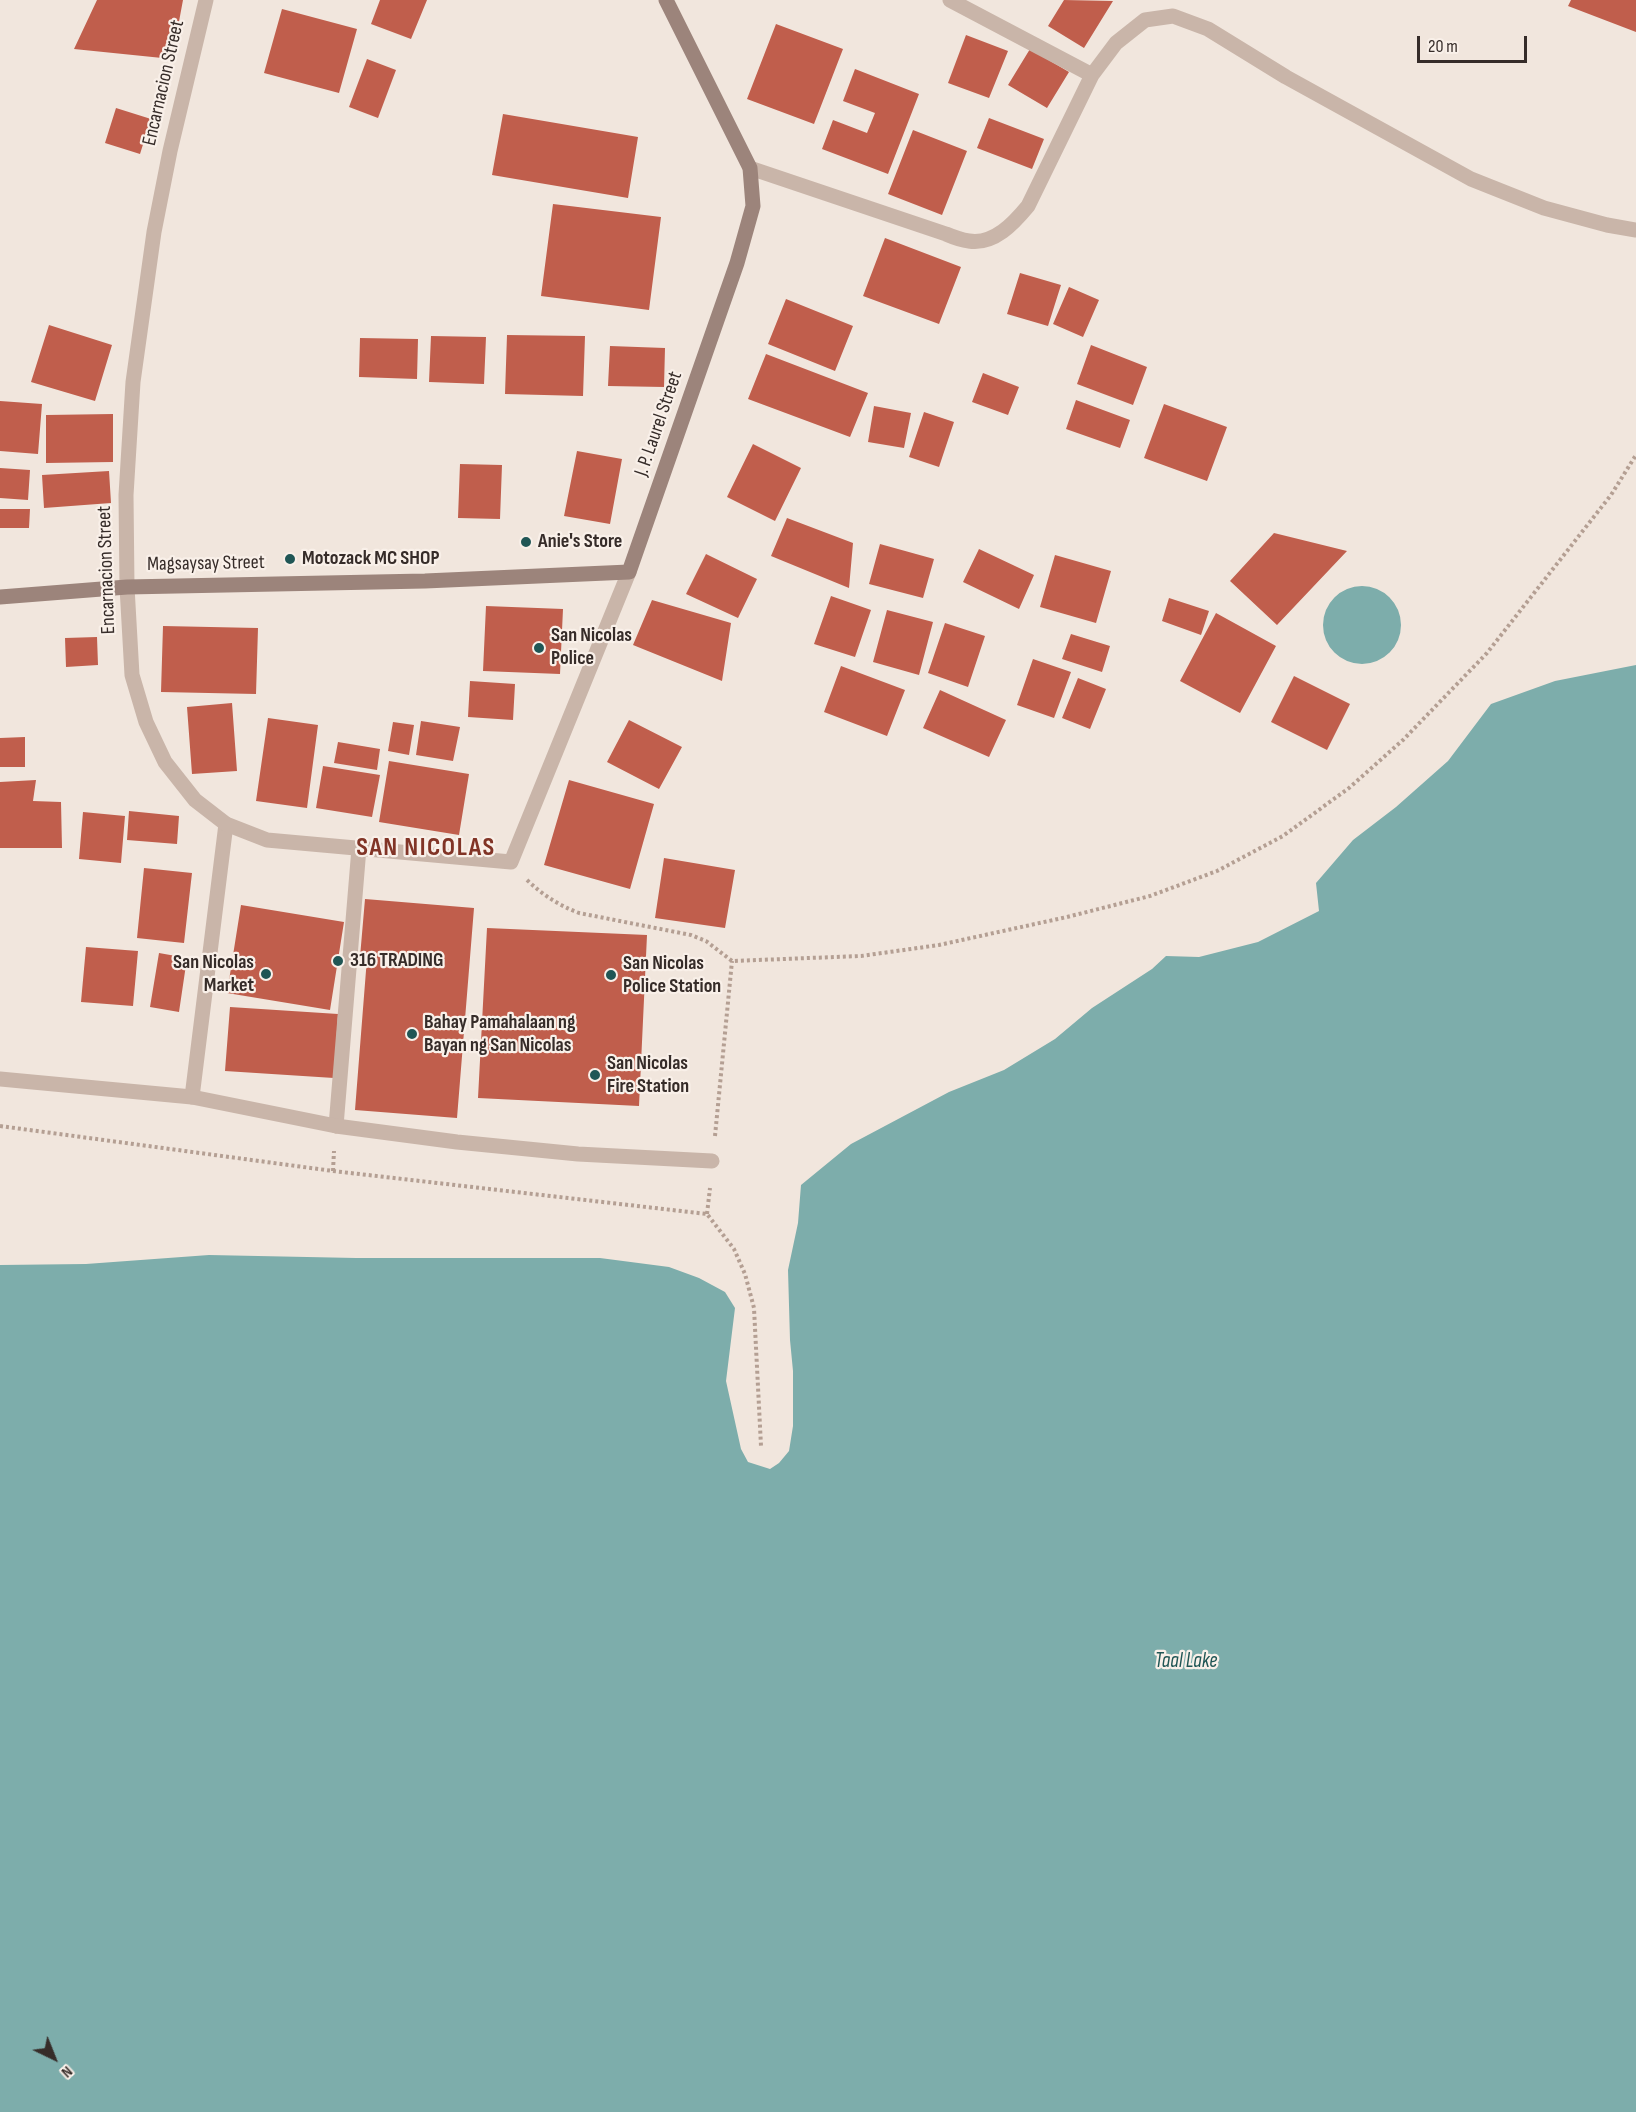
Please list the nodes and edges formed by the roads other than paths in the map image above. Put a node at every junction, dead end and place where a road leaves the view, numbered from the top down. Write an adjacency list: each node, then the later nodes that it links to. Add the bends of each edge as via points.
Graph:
1 (206, 0): 8 (street, Encarnacion Street, via 154,232 135,370 126,495)
2 (666, 0): 5 (main road, J. P. Laurel Street)
3 (950, 0): 4 (street)
4 (1092, 75): 5 (street, via 1028,206 1015,222 994,237 971,242); 6 (street, via 1116,43 1145,20 1173,15 1208,28 1471,179 1544,208)
5 (750, 168): 7 (main road, J. P. Laurel Street, via 753,206 737,263)
6 (1636, 230)
7 (629, 572): 8 (main road, Magsaysay Street, via 425,581); 12 (street, J. P. Laurel Street)
8 (127, 586): 9 (main road, Magsaysay Street); 10 (street, Encarnacion Street, via 132,675 146,722 165,762 195,800)
9 (0, 597)
10 (226, 824): 11 (street, Encarnacion Street, via 267,840); 14 (street)
11 (359, 848): 12 (street, Encarnacion Street); 15 (street)
12 (511, 862)
13 (0, 1079): 14 (street)
14 (192, 1097): 15 (street)
15 (336, 1126): 16 (street, via 578,1154)
16 (712, 1161)

